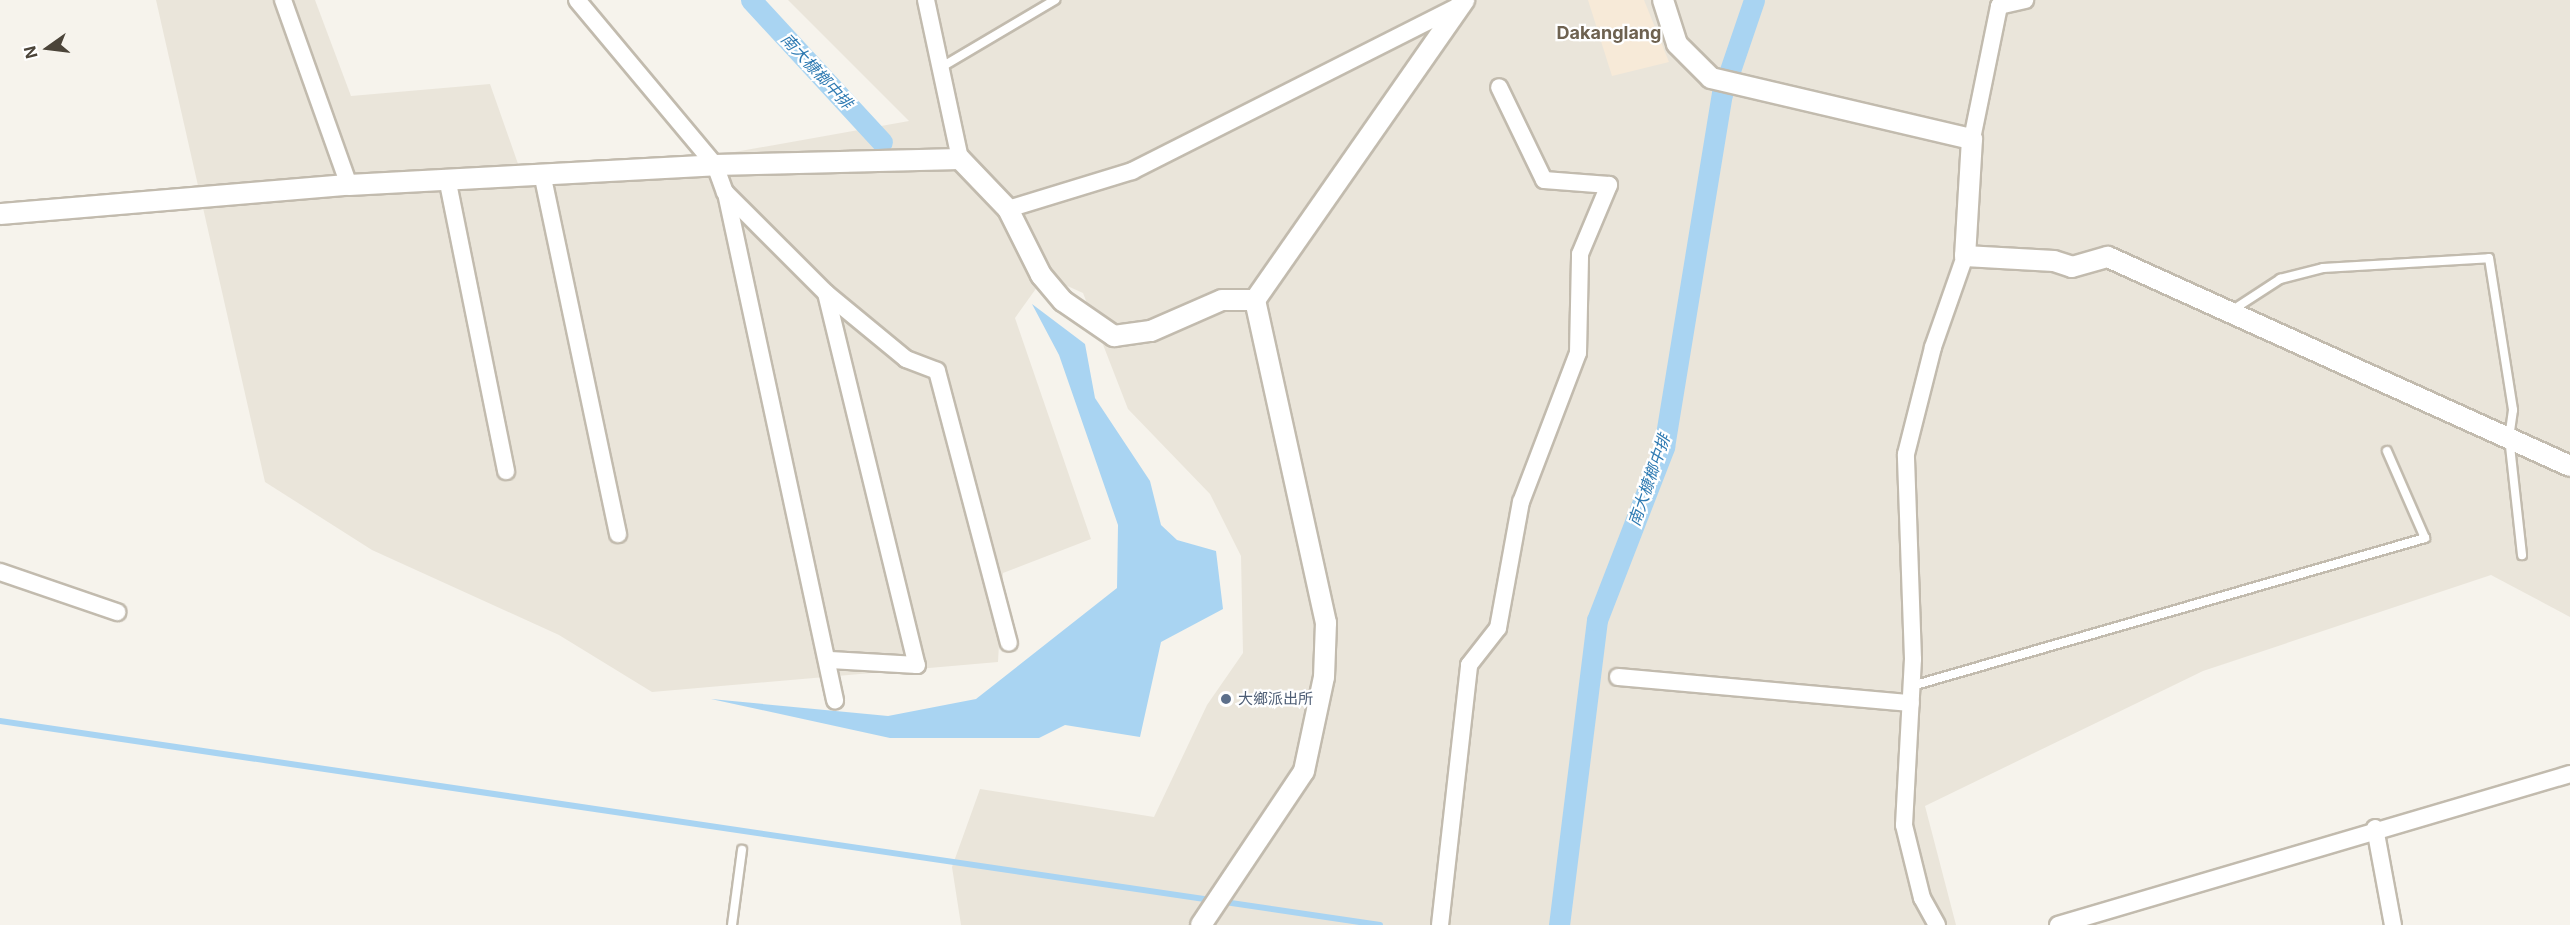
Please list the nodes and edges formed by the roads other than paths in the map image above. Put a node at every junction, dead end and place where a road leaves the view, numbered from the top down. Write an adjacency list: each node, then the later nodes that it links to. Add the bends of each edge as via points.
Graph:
1 (283, 0): 15 (street)
2 (577, 0): 12 (street)
3 (926, 0): 8 (street)
4 (1055, 0): 8 (lane)
5 (1663, 0): 10 (street, via 1677,44 1711,78)
6 (2025, 0): 10 (street, via 1999,6)
7 (1461, 3): 17 (street, via 1132,171); 21 (street)
8 (940, 68): 11 (street)
9 (1499, 87): 42 (street, via 1544,180 1609,185 1580,254 1578,352 1521,502 1498,628 1469,665)
10 (1972, 139): 19 (street)
11 (960, 159): 12 (street); 17 (street)
12 (715, 165): 13 (street); 16 (street)
13 (543, 178): 14 (street); 27 (street)
14 (448, 183): 15 (street); 26 (street)
15 (349, 185): 18 (street)
16 (725, 192): 20 (street); 32 (street)
17 (1008, 209): 21 (street, via 1041,275 1084,320 1114,336 1151,331 1222,300)
18 (0, 214)
19 (1965, 256): 22 (street, via 2054,261 2072,267 2108,257); 34 (street, via 1932,347 1906,454)
20 (826, 293): 31 (street, via 906,359 938,371); 32 (street, via 916,665)
21 (1255, 300): 41 (street, via 1326,623 1324,677 1304,771)
22 (2231, 311): 23 (street); 23 (lane, via 2280,279 2323,268 2489,258 2513,410)
23 (2509, 437): 25 (street); 28 (lane)
24 (2386, 451): 34 (lane, via 2425,538)
25 (2570, 466)
26 (506, 471)
27 (618, 534)
28 (2522, 555)
29 (0, 572): 30 (street)
30 (117, 612)
31 (1009, 643)
32 (830, 660): 35 (street)
33 (1618, 677): 36 (street)
34 (1912, 686): 36 (street)
35 (835, 700)
36 (1911, 703): 43 (street, via 1904,825 1922,898)
37 (2570, 774): 38 (street)
38 (2375, 828): 44 (street); 45 (street)
39 (741, 850): 40 (lane)
40 (732, 925)
41 (1201, 925)
42 (1440, 925)
43 (1937, 925)
44 (2058, 925)
45 (2393, 925)

